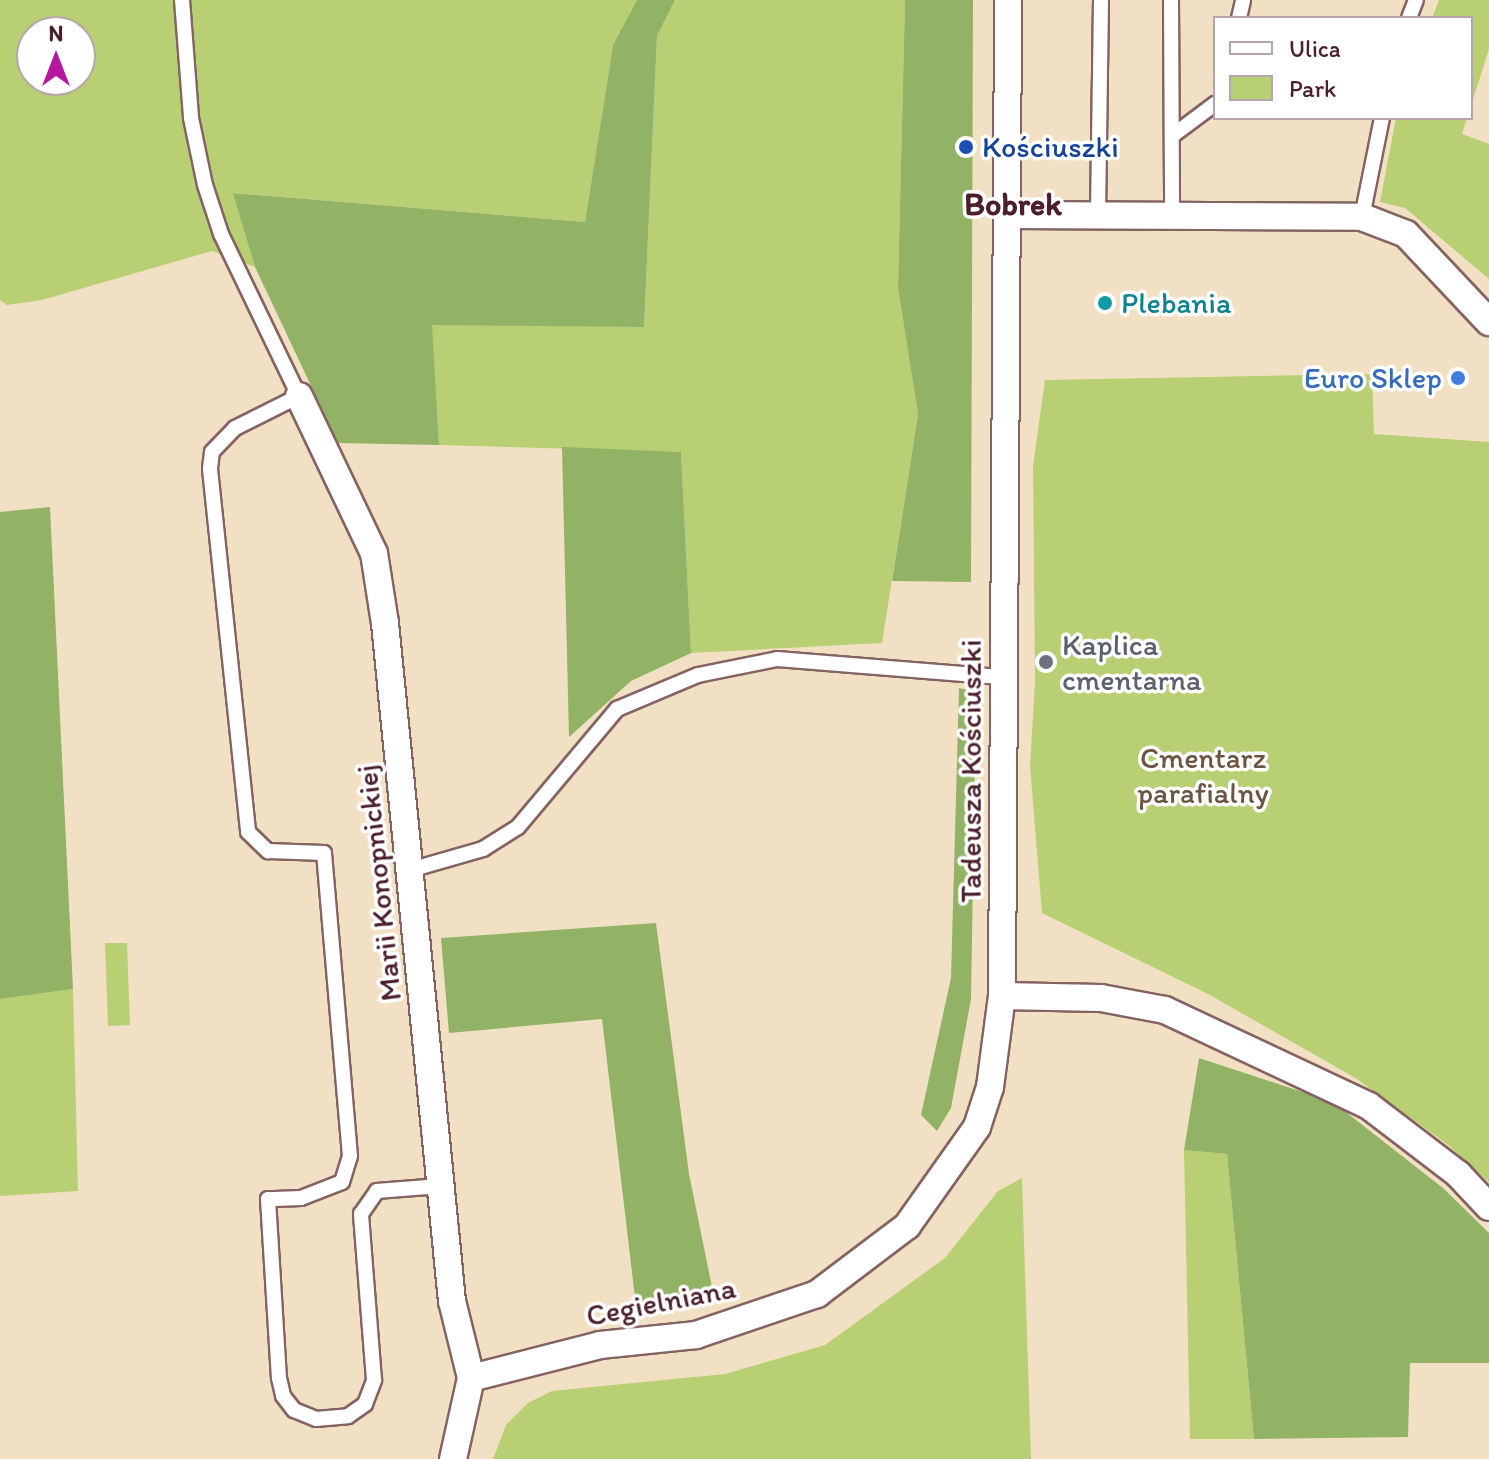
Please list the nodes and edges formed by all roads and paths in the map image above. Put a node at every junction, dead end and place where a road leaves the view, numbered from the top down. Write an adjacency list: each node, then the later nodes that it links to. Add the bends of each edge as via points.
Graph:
1 (182, 0): 13 (lane, via 191,118 205,185 221,234)
2 (1008, 0): 9 (street, Tadeusza Kościuszki)
3 (1101, 0): 10 (lane)
4 (1171, 0): 7 (lane)
5 (1213, 105): 7 (lane)
6 (1382, 120): 11 (lane)
7 (1172, 136): 8 (lane)
8 (1172, 214): 10 (street); 11 (street)
9 (1009, 215): 10 (street); 14 (street, Tadeusza Kościuszki)
10 (1098, 215)
11 (1362, 217): 12 (street, via 1406,234)
12 (1489, 322)
13 (299, 396): 15 (street, Marii Konopnickiej, via 374,553); 17 (lane, via 235,428 212,452 210,469 248,832 268,851 324,853 350,1156 342,1182 301,1198 268,1199 279,1378 283,1396 294,1410 316,1419 332,1418 348,1416 365,1404 374,1380 361,1214 377,1191)
14 (1003, 677): 15 (lane, via 777,659 698,675 617,709 518,827 483,849); 16 (street, Tadeusza Kościuszki)
15 (410, 870): 17 (street, Marii Konopnickiej)
16 (1002, 996): 18 (street, via 1101,998 1165,1010 1369,1106 1458,1174); 19 (street, Cegielniana, via 990,1087 977,1127 907,1226 817,1294 696,1335 600,1345)
17 (440, 1186): 19 (street, Marii Konopnickiej, via 452,1301)
18 (1489, 1207)
19 (471, 1378): 20 (street)
20 (453, 1459)

